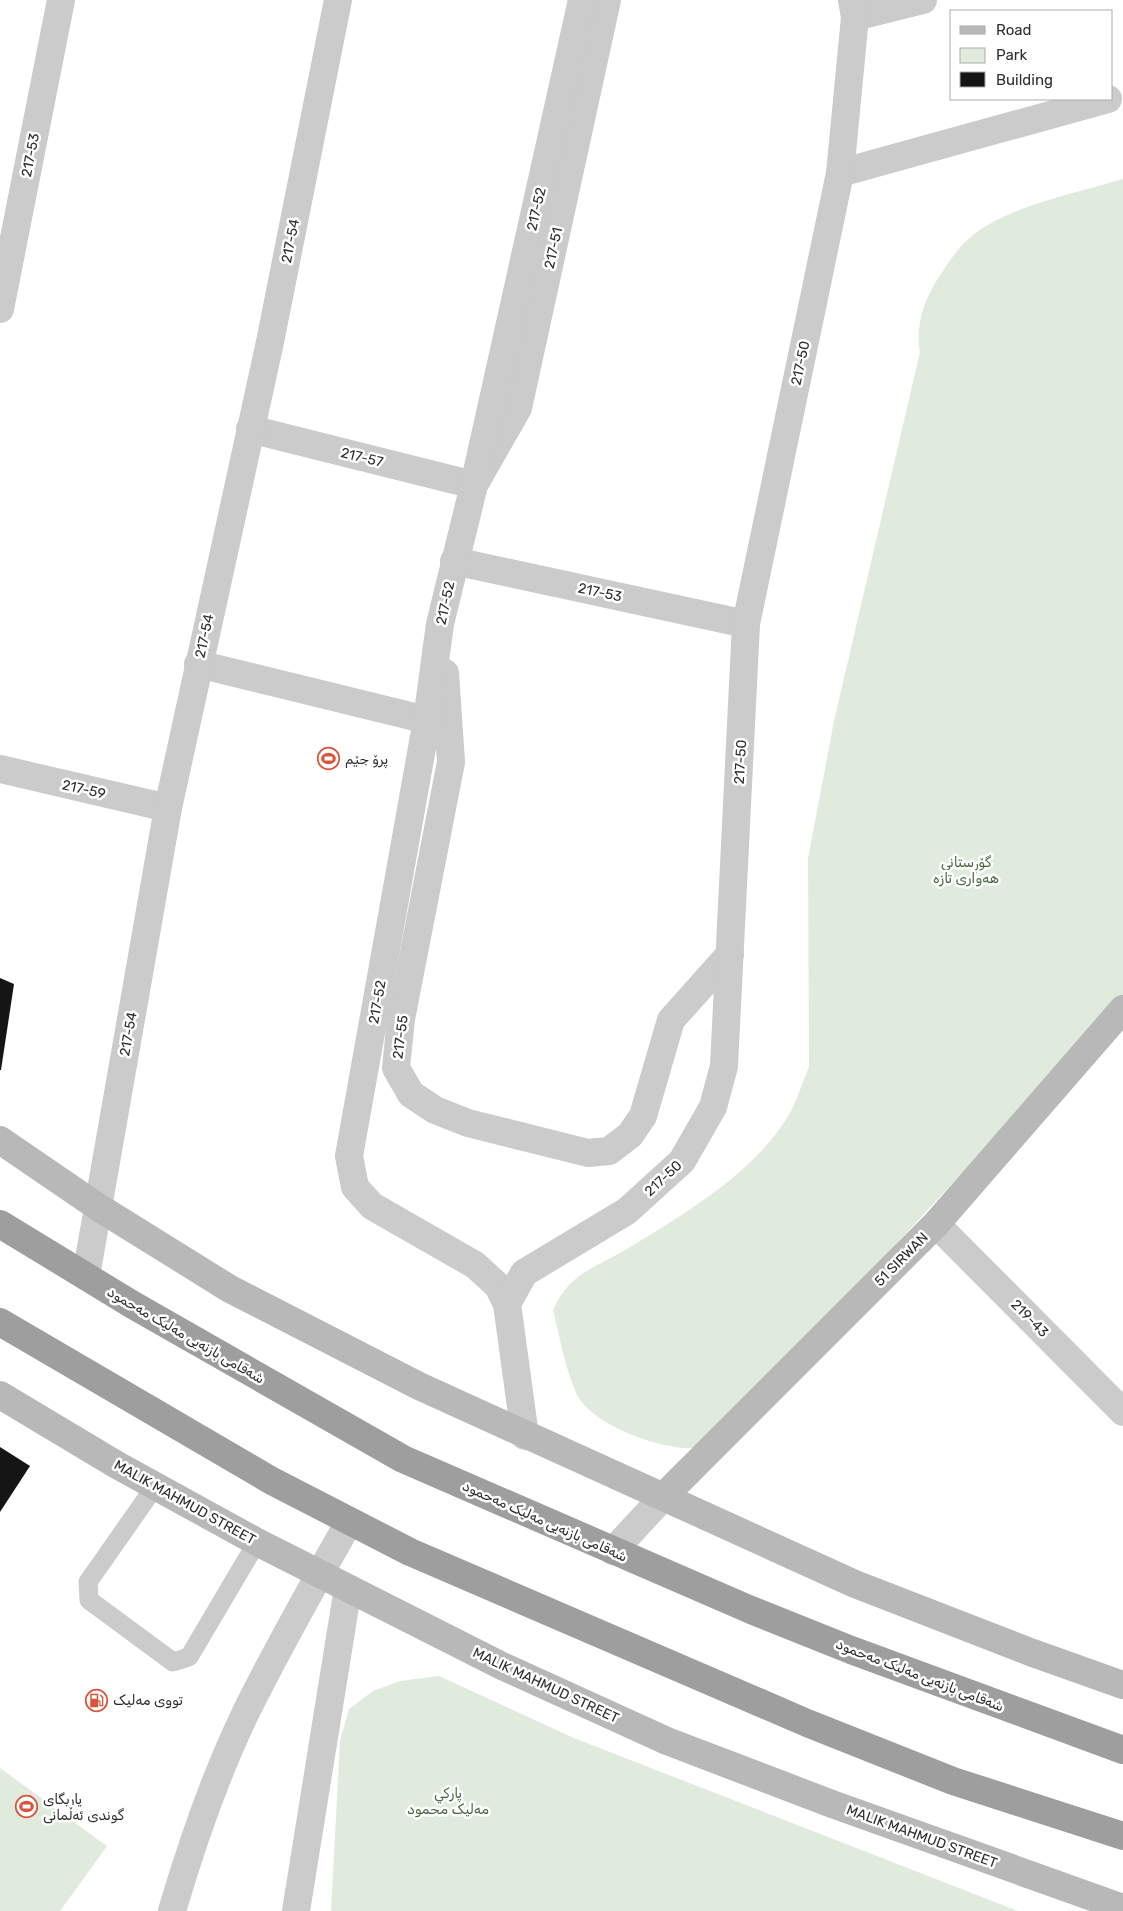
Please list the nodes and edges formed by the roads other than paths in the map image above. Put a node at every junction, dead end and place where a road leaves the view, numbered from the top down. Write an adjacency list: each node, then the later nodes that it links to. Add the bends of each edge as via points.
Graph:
1 (61, 0): 9 (street, 217-53)
2 (338, 0): 10 (street, 217-54)
3 (582, 0): 11 (street, 217-52)
4 (608, 0): 11 (street, 217-51, via 518,408)
5 (923, 0): 6 (street)
6 (853, 9): 8 (street, 217-50)
7 (1103, 100): 8 (street)
8 (840, 173): 14 (street, 217-50)
9 (0, 309)
10 (250, 429): 11 (street, 217-57); 15 (street, 217-54)
11 (474, 486): 12 (street, 217-52)
12 (454, 561): 13 (street, 217-52); 14 (street, 217-53)
13 (440, 624): 16 (street, 217-52); 19 (street, 217-55, via 451,762 401,1019 396,1068 411,1094 435,1110 468,1123 588,1153 609,1151 630,1135 643,1116 671,1020)
14 (746, 624): 19 (street, 217-50)
15 (198, 664): 16 (street); 18 (street, 217-54)
16 (427, 720): 26 (street, 217-52, via 350,1156 355,1188 372,1206 475,1265 498,1286)
17 (0, 769): 18 (street, 217-59)
18 (168, 808): 22 (street, 217-54)
19 (730, 954): 26 (street, 217-50, via 724,1066 713,1106 682,1162 627,1211 524,1273)
20 (1119, 1022): 24 (main road, 51 SIRWAN)
21 (0, 1140): 22 (main road)
22 (98, 1207): 25 (street, 217-54); 30 (main road, via 230,1288 411,1382)
23 (0, 1224): 25 (highway, شەقامی بازنەیی مەلیک مەحمود)
24 (936, 1224): 29 (street, 219-43); 32 (main road, 51 SIRWAN)
25 (86, 1276): 35 (highway, شەقامی بازنەیی مەلیک مەحمود, via 133,1306 403,1458)
26 (507, 1304): 30 (street)
27 (0, 1322): 33 (highway, via 272,1481)
28 (0, 1395): 31 (main road, MALIK MAHMUD STREET)
29 (1123, 1412)
30 (525, 1436): 32 (main road)
31 (156, 1485): 34 (main road, MALIK MAHMUD STREET); 34 (lane, via 88,1582 87,1591 89,1600 173,1662 189,1657)
32 (664, 1496): 35 (street); 38 (main road, via 855,1584)
33 (349, 1522): 36 (street); 40 (highway, via 410,1552 807,1723 953,1781)
34 (257, 1542): 36 (main road, MALIK MAHMUD STREET)
35 (613, 1551): 39 (highway, شەقامی بازنەیی مەلیک مەحمود, via 842,1646)
36 (320, 1574): 37 (main road, MALIK MAHMUD STREET); 42 (street, via 246,1714 214,1786 186,1861)
37 (348, 1588): 41 (main road, MALIK MAHMUD STREET, via 502,1666 667,1741); 43 (street)
38 (1123, 1685)
39 (1123, 1750)
40 (1123, 1836)
41 (1123, 1908)
42 (172, 1911)
43 (296, 1911)

